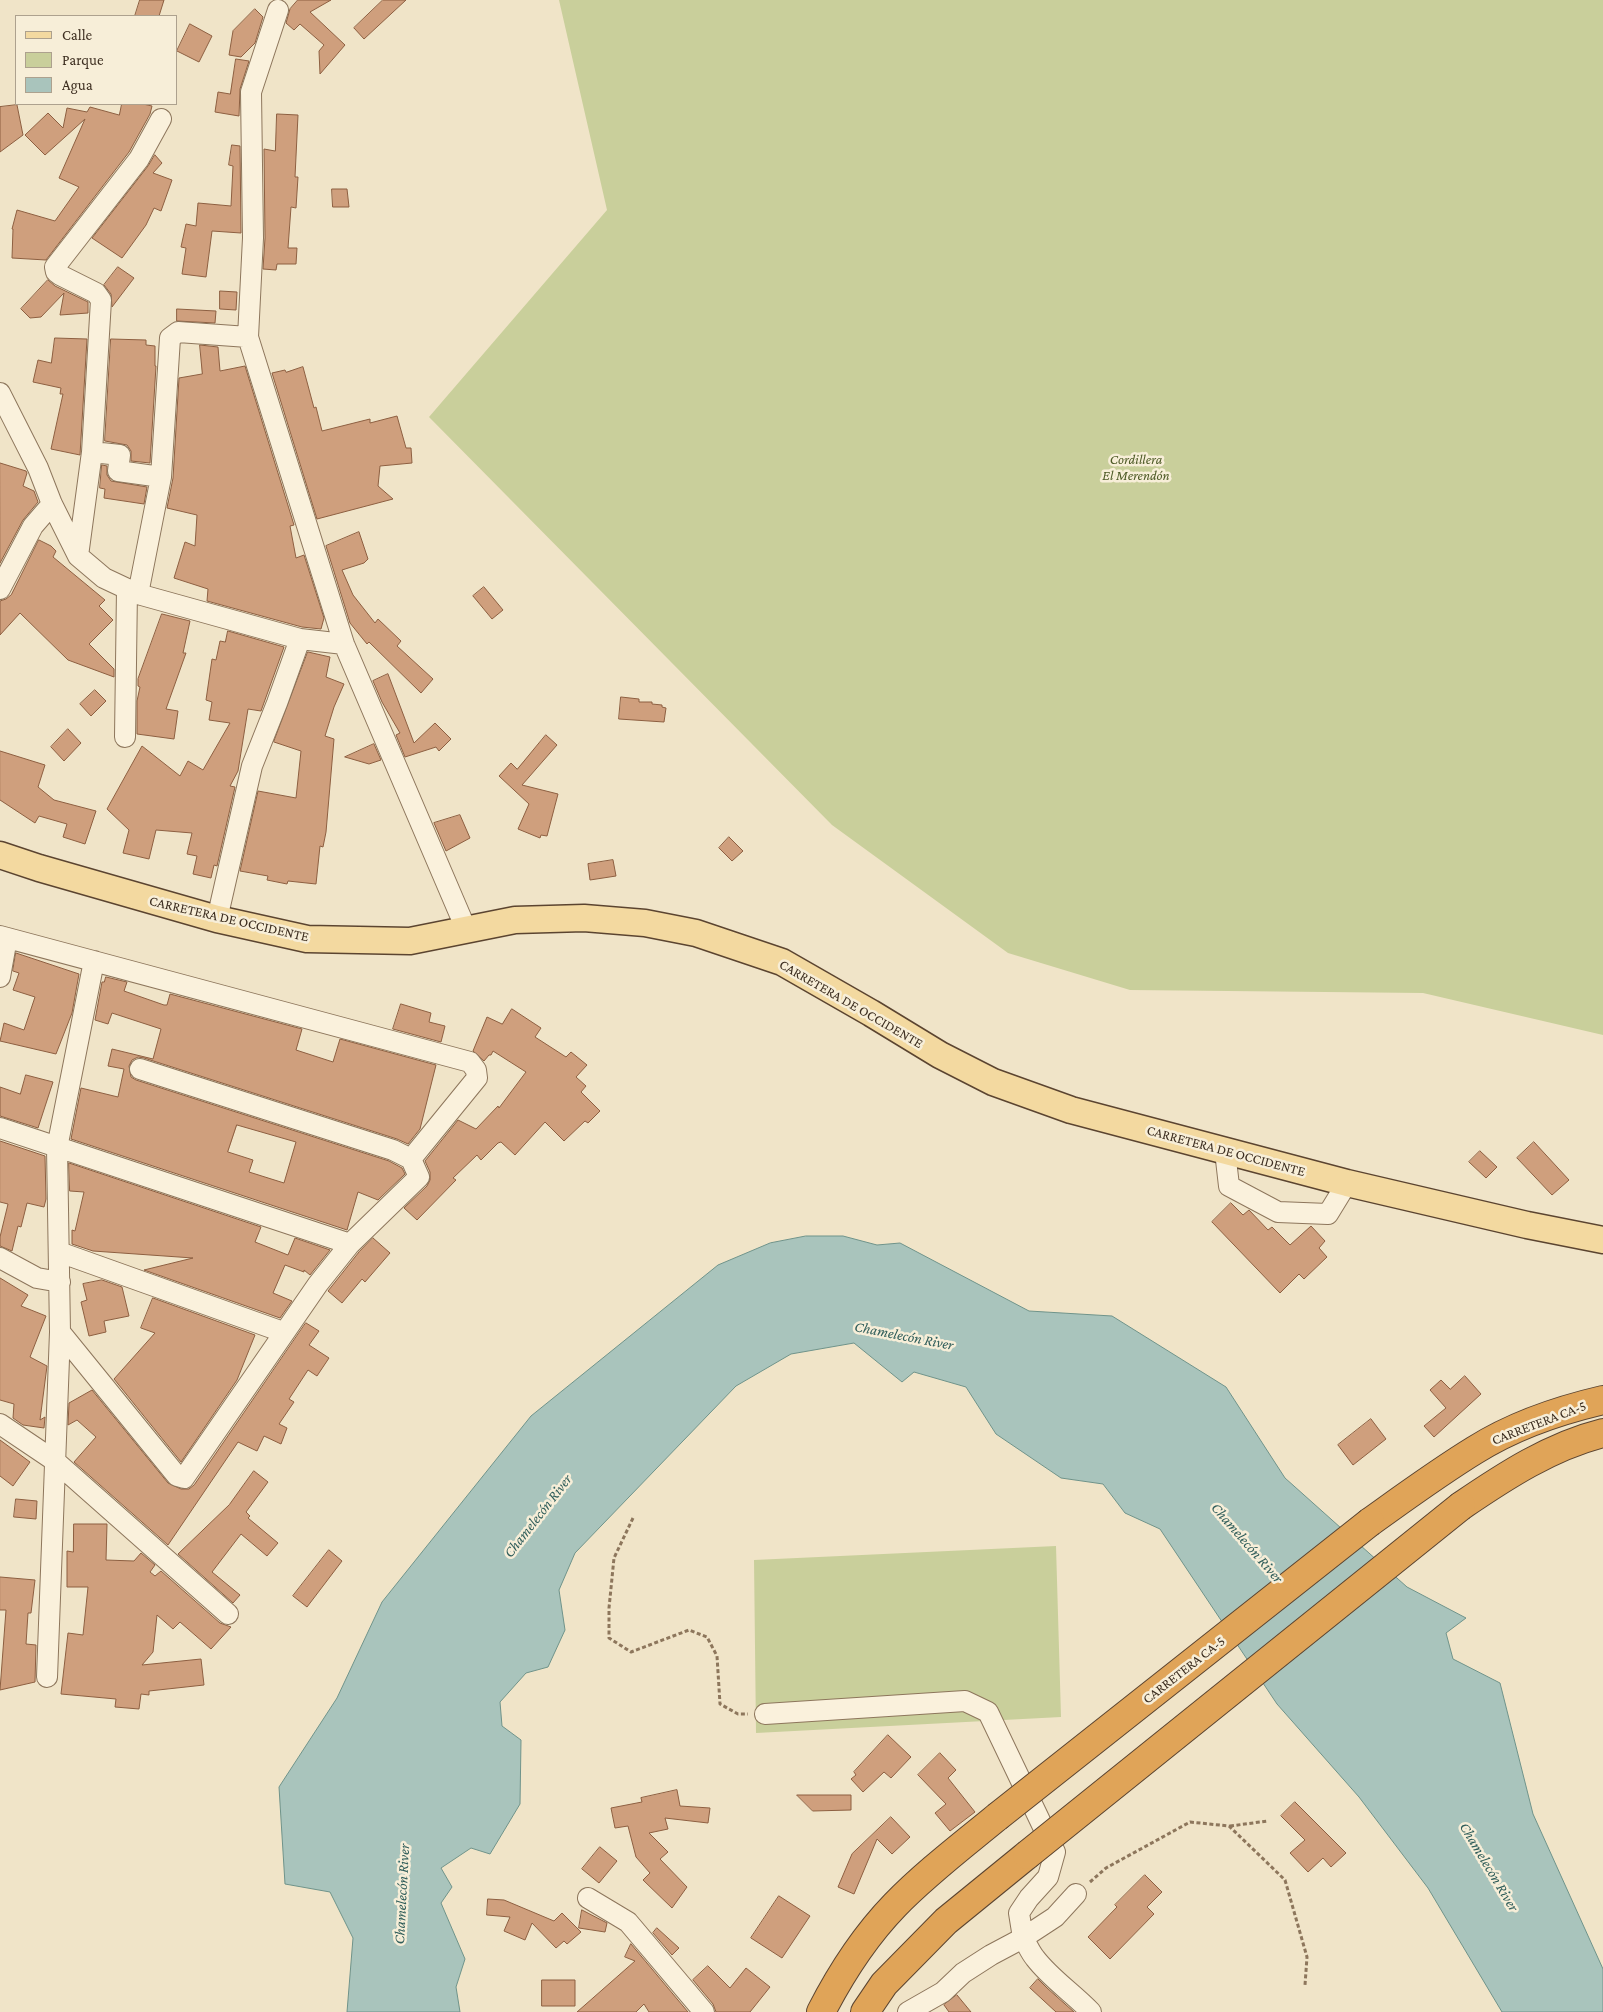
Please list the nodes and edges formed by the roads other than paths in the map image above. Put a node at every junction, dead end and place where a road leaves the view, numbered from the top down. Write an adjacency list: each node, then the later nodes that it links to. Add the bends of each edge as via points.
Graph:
1 (278, 10): 3 (street, via 251,92 253,238)
2 (161, 118): 5 (street, via 140,159 55,267 60,275 96,293 101,300)
3 (248, 337): 6 (street, via 178,332 170,338); 12 (street)
4 (0, 393): 7 (street, via 38,468)
5 (92, 452): 6 (street, via 120,455 118,471); 8 (street)
6 (160, 477): 10 (street)
7 (52, 504): 8 (street); 9 (street, via 33,526)
8 (78, 556): 10 (street, via 104,578)
9 (0, 589)
10 (133, 591): 11 (street); 13 (street)
11 (300, 639): 12 (street); 15 (street, via 252,766)
12 (344, 644): 16 (street)
13 (125, 737)
14 (0, 855): 15 (main road, CARRETERA DE OCCIDENTE)
15 (218, 919): 16 (main road, CARRETERA DE OCCIDENTE, via 307,939 410,941)
16 (466, 929): 23 (main road, CARRETERA DE OCCIDENTE, via 515,920 584,918 645,923 696,933 782,962 940,1055 993,1082 1071,1110)
17 (4, 937): 18 (street); 19 (street)
18 (94, 961): 22 (street); 24 (street, via 470,1062 476,1070 476,1078)
19 (0, 977)
20 (140, 1069): 24 (street, via 393,1150)
21 (0, 1128): 22 (street)
22 (57, 1148): 27 (street); 28 (street)
23 (1226, 1151): 25 (main road, CARRETERA DE OCCIDENTE); 25 (street, via 1229,1186 1278,1212 1328,1214)
24 (411, 1159): 27 (street, via 419,1177)
25 (1348, 1183): 26 (main road, CARRETERA DE OCCIDENTE)
26 (1603, 1240)
27 (350, 1244): 32 (street)
28 (59, 1252): 30 (street); 32 (street)
29 (0, 1258): 30 (street, via 37,1278)
30 (60, 1282): 31 (street)
31 (60, 1332): 32 (street, via 181,1478); 38 (street)
32 (283, 1332)
33 (1603, 1384): 36 (highway, via 1560,1401)
34 (1603, 1400): 36 (highway, CARRETERA CA-5)
35 (0, 1424): 38 (street)
36 (1514, 1430): 46 (highway, CARRETERA CA-5, bridge, via 1476,1449 1370,1522 942,1862 895,1905 860,1947)
37 (1595, 1437): 47 (highway, bridge, via 1506,1475 1461,1506 946,1920 884,1984)
38 (55, 1461): 39 (street); 40 (street)
39 (228, 1614)
40 (47, 1677)
41 (765, 1714): 44 (street, via 965,1701 988,1712 1055,1852 1048,1877 1019,1913)
42 (1076, 1894): 44 (street, via 1055,1917)
43 (588, 1898): 45 (street, via 628,1922)
44 (1023, 1938): 48 (street, via 990,1955 943,1992); 49 (street, via 1045,1969)
45 (704, 2012)
46 (821, 2012)
47 (865, 2012)
48 (908, 2012)
49 (1091, 2012)

